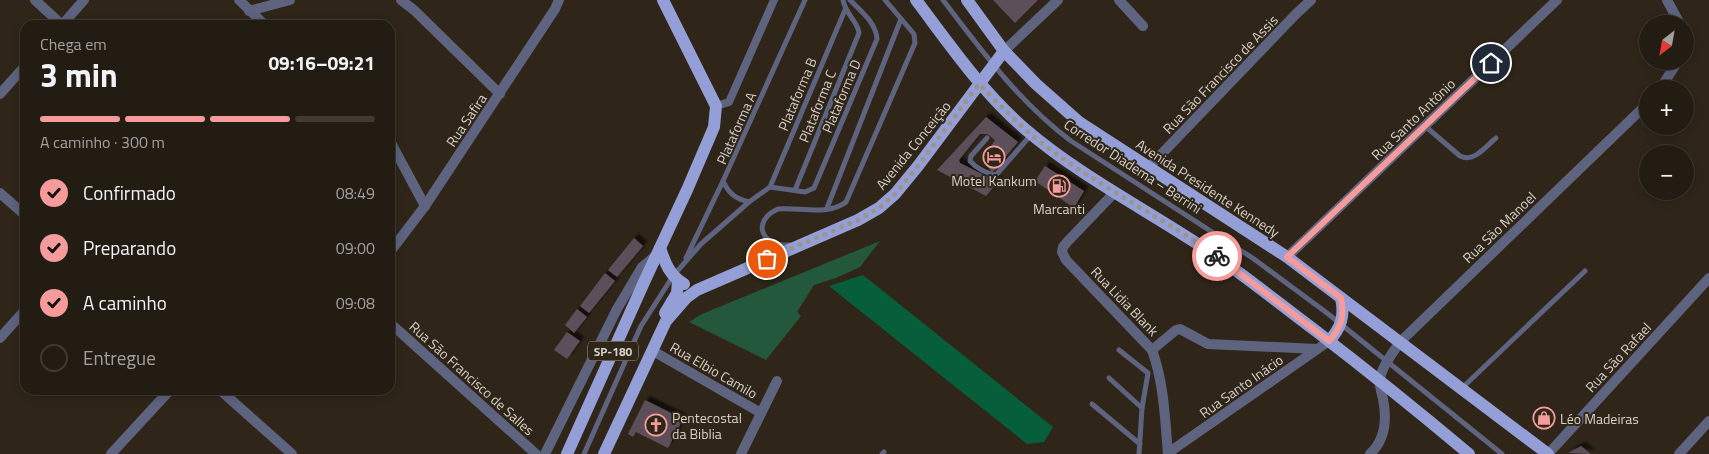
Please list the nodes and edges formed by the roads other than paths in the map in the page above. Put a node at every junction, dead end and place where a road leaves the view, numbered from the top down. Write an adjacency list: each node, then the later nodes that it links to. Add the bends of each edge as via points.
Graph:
1 (35, 0): 25 (street)
2 (84, 0): 26 (street)
3 (239, 0): 22 (street)
4 (290, 0): 22 (street)
5 (401, 0): 34 (street)
6 (558, 0): 34 (street, Rua Safira)
7 (663, 0): 35 (main road)
8 (774, 0): 35 (street, via 729,102)
9 (805, 0): 43 (lane, Plataforma A)
10 (843, 0): 21 (lane)
11 (850, 0): 45 (lane, Plataforma D, via 873,25 877,39 814,188)
12 (885, 0): 24 (lane)
13 (916, 0): 32 (main road)
14 (943, 0): 30 (lane, Corredor Diadema – Berrini)
15 (967, 0): 29 (main road, Avenida Presidente Kennedy)
16 (1058, 0): 29 (street)
17 (1119, 0): 28 (street)
18 (1311, 0): 42 (street, Rua São Francisco de Assis)
19 (1557, 0): 37 (street, Rua Santo Antônio)
20 (1667, 0): 23 (street)
21 (845, 10): 44 (lane, Plataforma B); 45 (lane, Plataforma C, via 858,26 859,33)
22 (249, 11): 27 (street)
23 (1675, 15)
24 (902, 19): 50 (lane); 50 (lane, via 914,34 915,43 846,202)
25 (57, 20)
26 (66, 20)
27 (259, 20)
28 (1143, 26)
29 (1004, 51): 30 (main road, Avenida Conceição / SP-180); 42 (main road, Avenida Presidente Kennedy, via 1079,122)
30 (992, 65): 32 (main road, Avenida Conceição / SP-180); 63 (lane, Corredor Diadema – Berrini, via 1050,125 1071,141 1234,245)
31 (20, 72): 33 (street)
32 (979, 84): 38 (main road); 52 (main road, Avenida Conceição / SP-180, via 895,194 858,220)
33 (0, 94)
34 (500, 94): 49 (street, Rua Safira)
35 (716, 106): 54 (main road, SP-180, via 714,127)
36 (1639, 112): 67 (street, Rua São Manoel)
37 (1425, 126): 40 (lane, via 1466,159 1471,159); 55 (street, Rua Santo Antônio)
38 (1032, 135): 39 (lane, via 996,175 970,161); 46 (main road)
39 (987, 138)
40 (1496, 138)
41 (395, 150): 49 (street)
42 (1149, 167): 55 (main road, Avenida Presidente Kennedy)
43 (723, 181): 48 (lane, via 730,193); 56 (lane, Plataforma A)
44 (770, 187): 45 (lane); 48 (lane)
45 (795, 190)
46 (1115, 192): 66 (main road, via 1210,252); 71 (street, Rua Lidia Blank, via 1068,241 1062,252)
47 (1, 197): 51 (street)
48 (749, 202): 56 (lane)
49 (425, 206): 53 (street, Rua Safira)
50 (826, 208): 52 (lane, via 778,209 765,220 762,227 767,239 781,245)
51 (20, 211)
52 (802, 244): 60 (main road, Avenida Conceição / SP-180)
53 (395, 245)
54 (659, 251): 58 (main road); 87 (street, via 642,267 617,309); 88 (main road, SP-180)
55 (1287, 257): 61 (main road, Avenida Presidente Kennedy)
56 (683, 263): 58 (lane)
57 (1585, 272): 76 (lane)
58 (676, 278): 60 (main road); 69 (main road, via 677,293 651,335); 89 (lane, via 641,326)
59 (1709, 278): 97 (street, Rua São Rafael)
60 (697, 290): 69 (main road, Avenida Conceição / SP-180, via 670,316)
61 (1341, 298): 63 (main road); 67 (main road, Avenida Presidente Kennedy)
62 (20, 316): 65 (street)
63 (1341, 325): 66 (main road); 72 (lane, Corredor Diadema – Berrini)
64 (395, 327): 86 (street, Rua São Francisco de Salles)
65 (0, 338)
66 (1329, 341): 68 (street, Rua Santo Inácio); 74 (main road)
67 (1400, 342): 72 (street, Rua São Manoel); 76 (main road, Avenida Presidente Kennedy)
68 (1317, 349): 71 (street, via 1208,344 1176,330); 93 (street, Rua Santo Inácio)
69 (653, 350): 81 (street, Rua Elbio Camilo); 90 (main road, Avenida Conceição / SP-180)
70 (1119, 350): 80 (lane, via 1148,374)
71 (1152, 350): 93 (street, Rua Lidia Blank, via 1158,366)
72 (1387, 362): 74 (street, Rua São Manoel); 96 (lane, Corredor Diadema – Berrini)
73 (1109, 378): 80 (lane)
74 (1379, 379): 94 (street, via 1386,423); 95 (main road)
75 (778, 382): 81 (street, Rua Elbio Camilo)
76 (1462, 388): 97 (main road, Avenida Presidente Kennedy)
77 (165, 395): 84 (street)
78 (226, 395): 85 (street)
79 (1092, 404): 83 (lane)
80 (1142, 408): 83 (lane)
81 (761, 414): 91 (street, Rua Elbio Camilo)
82 (1709, 421): 98 (street)
83 (1140, 444): 92 (lane)
84 (111, 454)
85 (292, 454)
86 (536, 454)
87 (545, 454)
88 (567, 454)
89 (584, 454)
90 (604, 454)
91 (741, 454)
92 (1139, 454)
93 (1168, 454)
94 (1370, 454)
95 (1469, 454)
96 (1502, 454)
97 (1548, 454)
98 (1679, 454)

